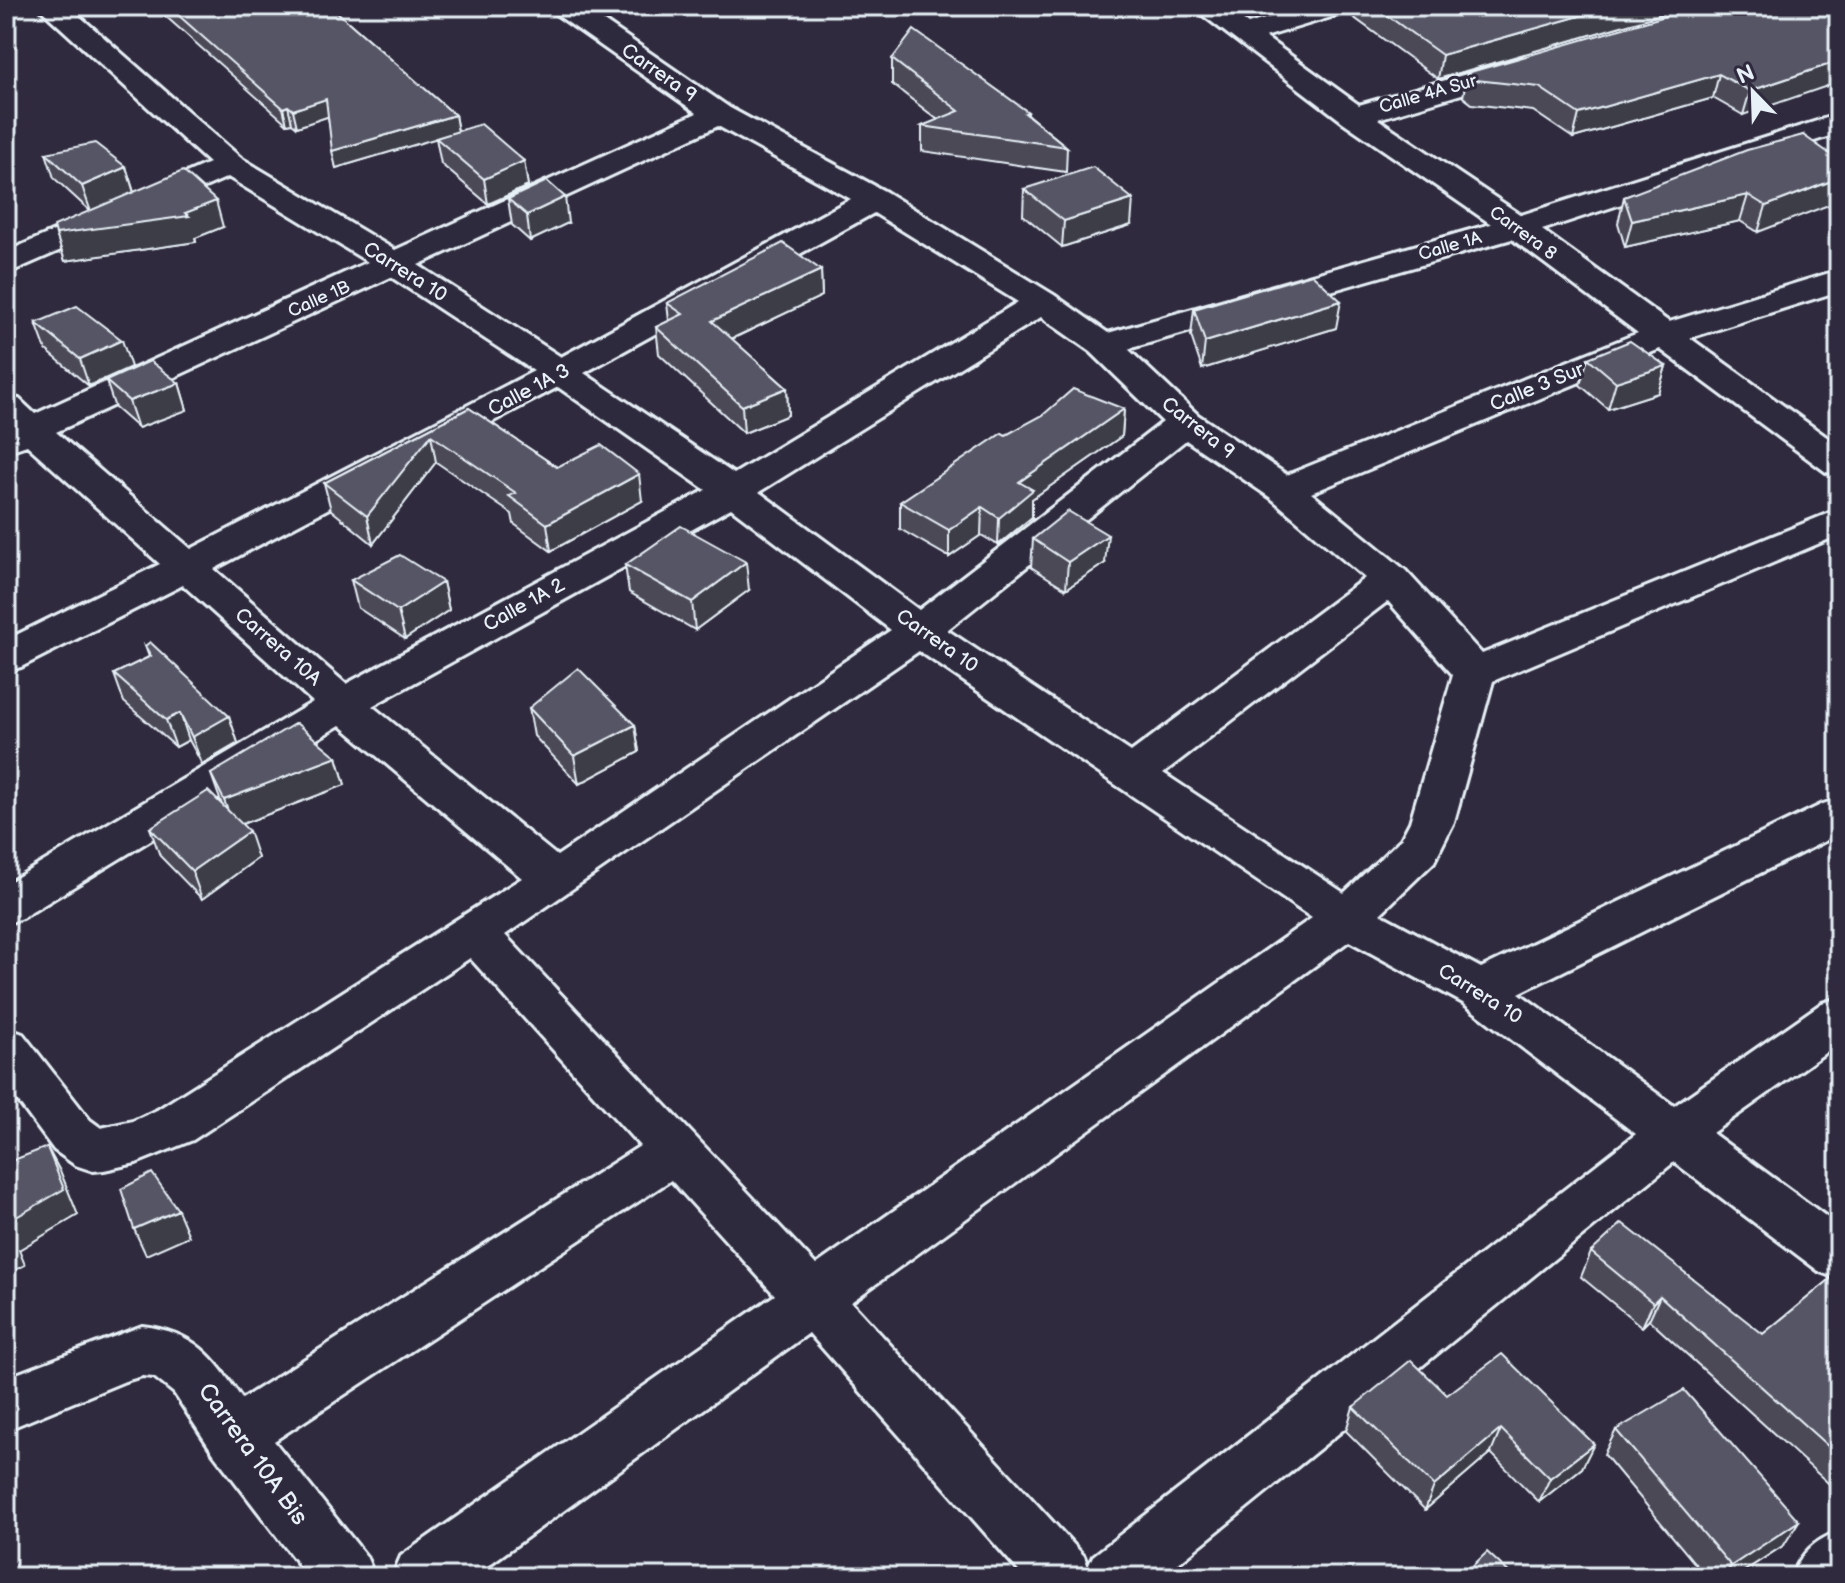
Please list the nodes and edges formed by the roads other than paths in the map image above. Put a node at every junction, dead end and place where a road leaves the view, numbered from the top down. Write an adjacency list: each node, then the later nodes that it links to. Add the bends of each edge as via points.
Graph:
1 (51, 6): 10 (street, Carrera 10)
2 (563, 6): 7 (street, Carrera 9)
3 (1205, 6): 5 (street, Carrera 8)
4 (1338, 6): 5 (street)
5 (1244, 34): 8 (street, Carrera 8)
6 (1551, 59): 8 (street, Calle 4A Sur)
7 (719, 114): 11 (street, Carrera 9); 14 (street, Calle 1B)
8 (1354, 116): 12 (street, Carrera 8)
9 (1839, 123): 12 (street, Calle 1A)
10 (230, 165): 13 (street); 14 (street, Carrera 10)
11 (875, 199): 16 (street, Carrera 9); 19 (street, Calle 1A 3)
12 (1517, 227): 17 (street, Carrera 8); 18 (street, Calle 1A)
13 (6, 264)
14 (396, 265): 19 (street, Carrera 10); 21 (street, Calle 1B)
15 (1839, 280): 17 (street, Calle 3 Sur)
16 (1042, 302): 18 (street, Carrera 9); 24 (street, Calle 1A 2)
17 (1661, 336): 22 (street, Carrera 8); 23 (street, Calle 3 Sur)
18 (1103, 345): 20 (street, Carrera 9)
19 (561, 373): 24 (street, Carrera 10); 26 (street, Calle 1A 3)
20 (1185, 423): 23 (street, Carrera 9); 28 (street)
21 (15, 426): 26 (street, Carrera 10A)
22 (1839, 464)
23 (1284, 490): 27 (street, Carrera 9)
24 (733, 491): 28 (street, Carrera 10); 31 (street, Calle 1A 2)
25 (1839, 521): 30 (street)
26 (188, 568): 29 (street, Calle 1A 3); 31 (street, Carrera 10A)
27 (1391, 579): 30 (street, Carrera 9); 32 (street)
28 (919, 631): 32 (street, Carrera 10); 34 (street)
29 (6, 657)
30 (1475, 673): 36 (street, via 1432,822 1418,850)
31 (342, 704): 34 (street, Carrera 10A); 35 (street, Calle 1A 2)
32 (1133, 773): 36 (street, Carrera 10)
33 (1839, 815): 38 (street)
34 (555, 880): 37 (street)
35 (6, 906)
36 (1347, 918): 38 (street, Carrera 10); 44 (street)
37 (473, 931): 40 (street, via 175,1125 121,1147 93,1150 72,1135); 42 (street)
38 (1480, 990): 41 (street, Carrera 10)
39 (1839, 1017): 41 (street)
40 (6, 1048)
41 (1675, 1132): 43 (street, Carrera 10); 51 (street)
42 (676, 1150): 44 (street); 46 (street)
43 (1839, 1256)
44 (812, 1298): 49 (street); 50 (street)
45 (6, 1404): 46 (street, Carrera 10A Bis, via 118,1358 142,1351 161,1353 194,1375)
46 (234, 1435): 48 (street, Carrera 10A Bis)
47 (1839, 1560): 52 (street)
48 (345, 1577)
49 (422, 1577)
50 (1063, 1577)
51 (1114, 1577)
52 (1821, 1577)

